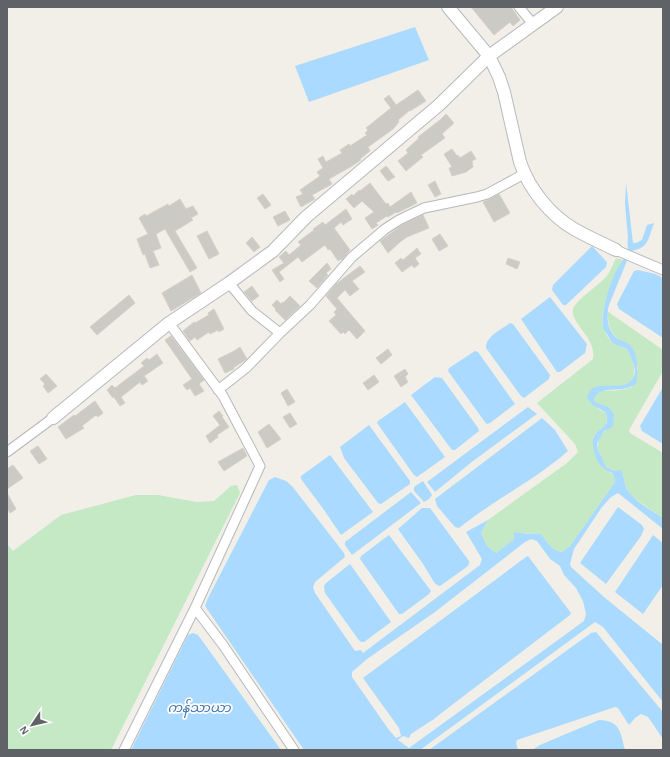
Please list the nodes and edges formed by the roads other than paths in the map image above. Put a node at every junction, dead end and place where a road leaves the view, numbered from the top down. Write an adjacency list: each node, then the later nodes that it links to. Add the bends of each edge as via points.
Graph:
1 (448, 7): 5 (street)
2 (520, 7): 4 (street)
3 (557, 7): 4 (street)
4 (533, 24): 5 (street)
5 (489, 56): 6 (street, via 504,92); 9 (street, via 439,105 306,216 273,251)
6 (524, 174): 7 (street, via 544,204 559,218 573,229); 11 (street, via 477,198 424,208 384,229)
7 (616, 250): 8 (street)
8 (663, 270)
9 (229, 283): 10 (street); 11 (street, via 252,311)
10 (169, 323): 12 (street); 13 (street)
11 (280, 332): 12 (street, via 246,368)
12 (218, 390): 15 (street, via 260,466)
13 (53, 418): 14 (street)
14 (7, 452)
15 (195, 608): 16 (street); 17 (street)
16 (124, 750)
17 (294, 750)

